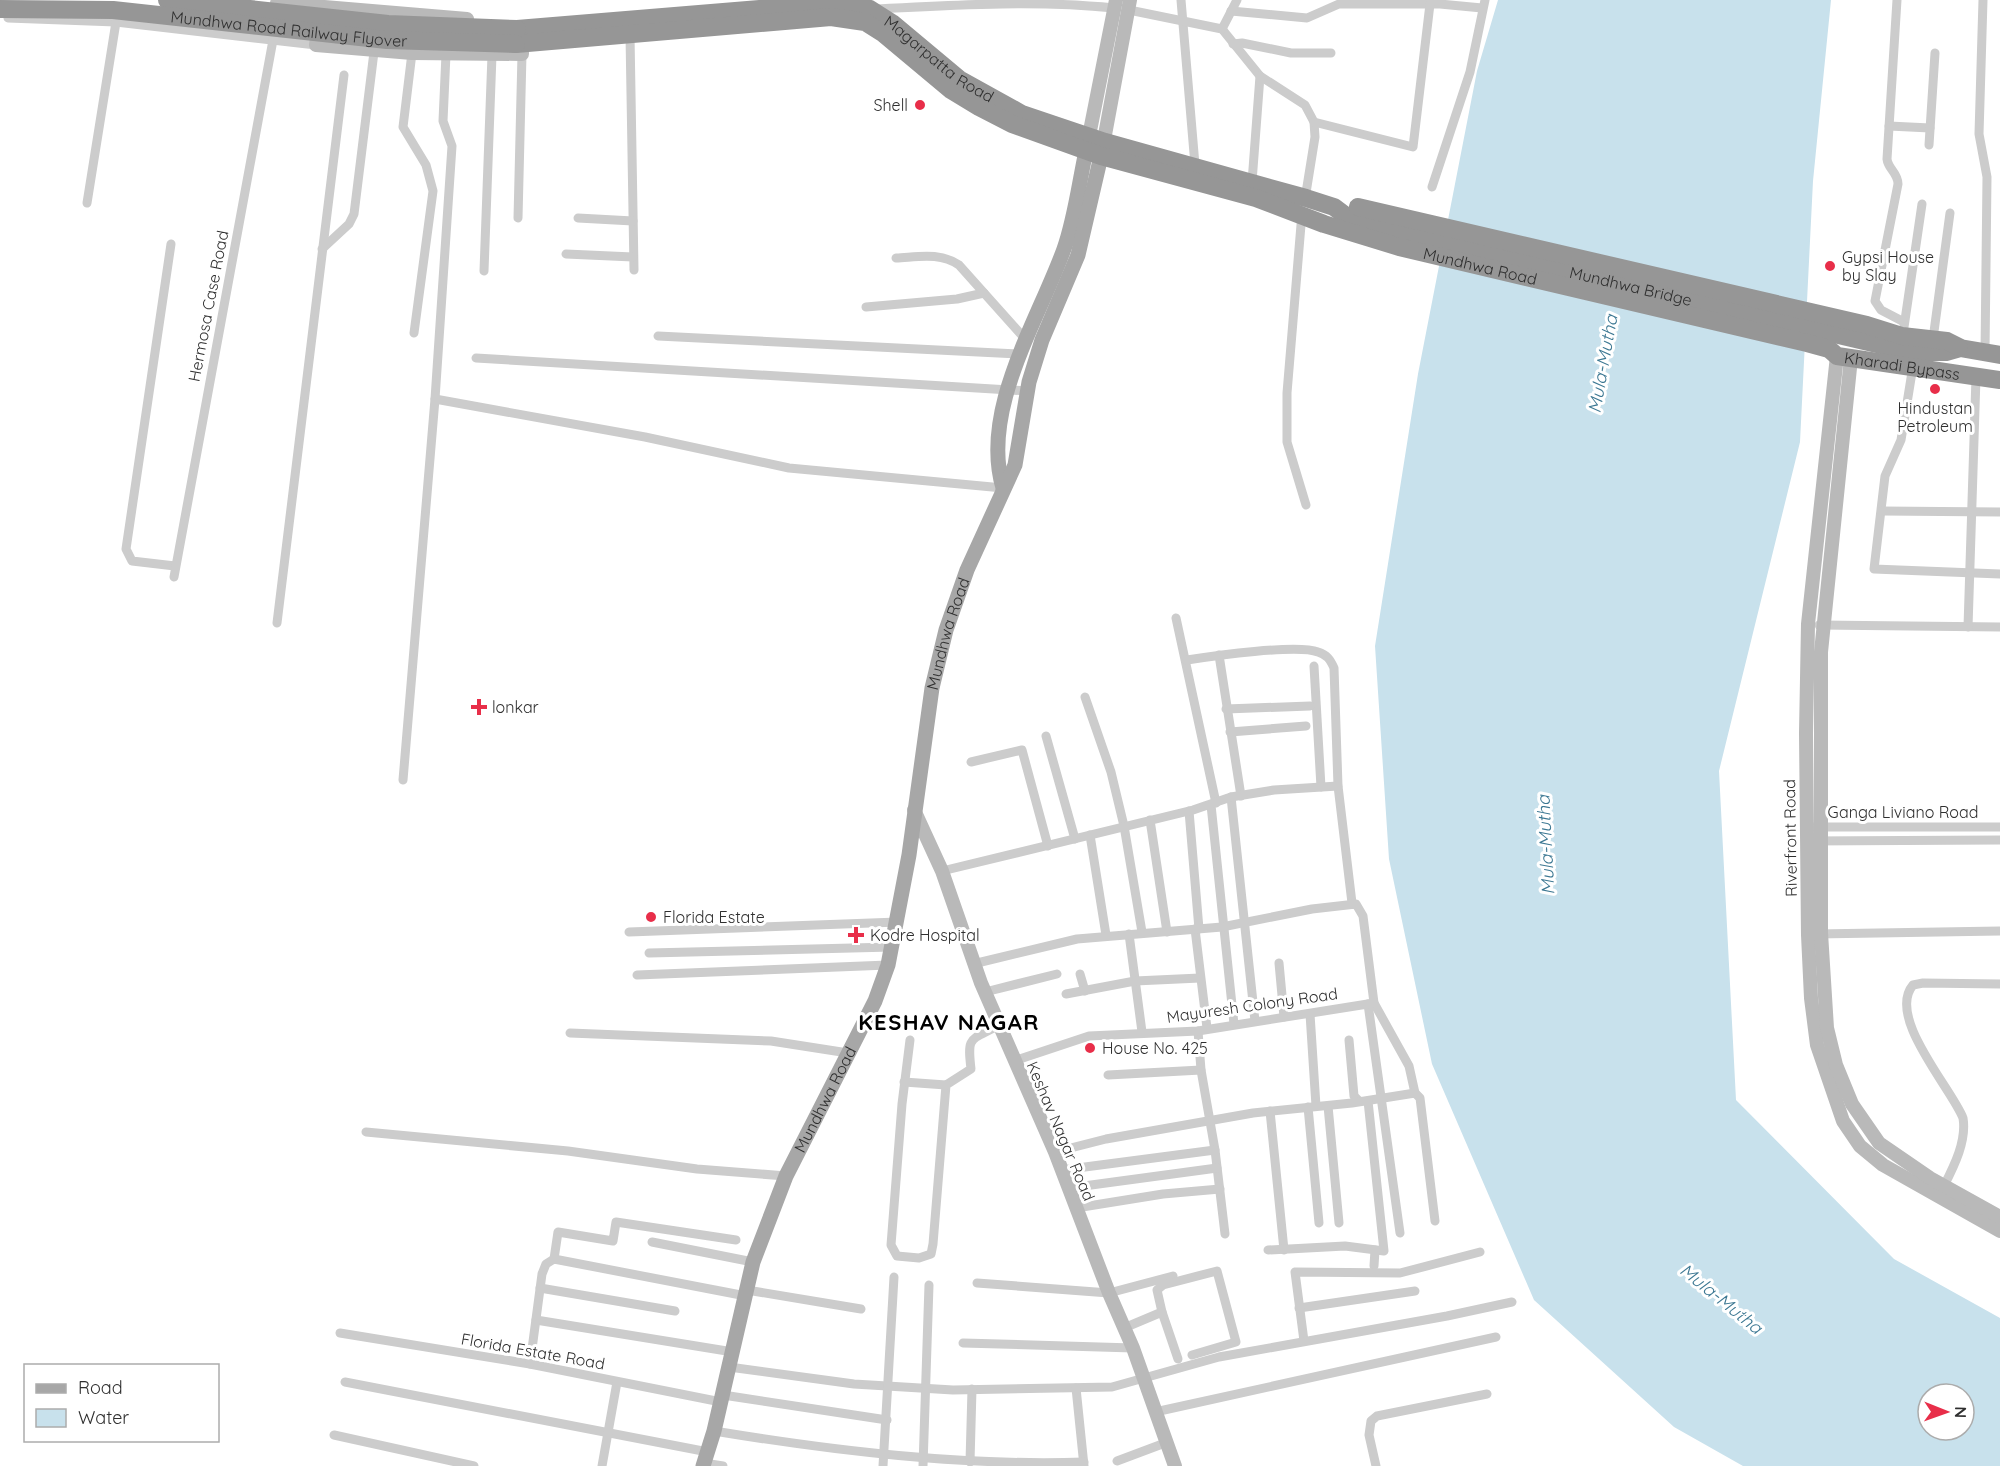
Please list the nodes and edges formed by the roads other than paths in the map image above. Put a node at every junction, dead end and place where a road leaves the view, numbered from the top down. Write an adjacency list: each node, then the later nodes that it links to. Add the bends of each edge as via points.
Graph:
1 (167, 0): 21 (highway, Mundhwa Road Railway Flyover, bridge)
2 (245, 0): 11 (street)
3 (1181, 0): 16 (street)
4 (1237, 0): 14 (street)
5 (1897, 0): 33 (street)
6 (1983, 0): 64 (street, via 1979,134 1987,177)
7 (1019, 2): 10 (street); 13 (street)
8 (1430, 4): 9 (street); 14 (street, via 1339,4 1307,18); 32 (street, via 1413,147)
9 (1484, 4): 39 (street, via 1470,72)
10 (1122, 5): 16 (street); 36 (street, Mundhwa Road)
11 (320, 7): 21 (street, via 519,21); 23 (street)
12 (0, 9): 21 (highway, Mundhwa Road Railway Flyover, bridge, via 113,10 387,40)
13 (870, 9): 21 (highway, Magarpatta Road, via 832,3); 36 (highway, Magarpatta Road, via 985,95)
14 (1231, 11): 18 (street)
15 (0, 18): 17 (street)
16 (1181, 19): 18 (street); 37 (street)
17 (116, 22): 20 (street); 40 (street)
18 (1221, 29): 22 (street)
19 (630, 35): 21 (highway, Magarpatta Road); 36 (highway, Magarpatta Road, via 831,17 865,22 951,90 979,107 1012,124); 46 (street)
20 (273, 40): 23 (street); 48 (street, Hermosa Case Road, via 174,572 132,561 126,549)
21 (525, 41): 29 (street); 44 (street)
22 (1233, 44): 28 (street, via 1291,53); 31 (street)
23 (316, 45): 24 (street)
24 (374, 52): 25 (street); 49 (street, via 354,214 350,224)
25 (412, 53): 27 (street); 59 (street, via 404,127 426,165 433,190)
26 (1935, 53): 34 (street)
27 (446, 54): 29 (street); 72 (street, via 443,121 452,146)
28 (1331, 54)
29 (492, 55): 54 (street)
30 (344, 75): 49 (street)
31 (1260, 76): 32 (street, via 1305,105); 38 (street)
32 (1314, 122): 42 (street)
33 (1889, 126): 34 (street); 57 (street, via 1887,164 1898,184 1875,301)
34 (1930, 128): 35 (street)
35 (1929, 145)
36 (1095, 146): 37 (highway, Magarpatta Road); 42 (highway, Magarpatta Road, via 1256,198); 62 (main road, Mundhwa Road, via 1065,246); 71 (main road, Mundhwa Road, via 1078,255 1042,340)
37 (1194, 165): 38 (highway, Magarpatta Road)
38 (1252, 182): 42 (highway, Magarpatta Road)
39 (1431, 187)
40 (87, 203)
41 (1922, 204): 57 (street)
42 (1304, 206): 47 (highway, Mundhwa Road, via 1334,207); 47 (highway, Magarpatta Road, via 1324,224); 74 (street, via 1287,393 1287,442)
43 (1950, 213): 61 (street)
44 (518, 218)
45 (578, 218): 46 (street)
46 (633, 221): 51 (street)
47 (1401, 239): 58 (highway, Mundhwa Bridge); 65 (highway, Mundhwa Road, via 1806,348 1827,358)
48 (171, 244)
49 (322, 249): 81 (street)
50 (566, 254): 51 (street)
51 (633, 257): 53 (street)
52 (896, 258): 55 (street, via 950,259)
53 (634, 270)
54 (484, 271)
55 (984, 293): 56 (street); 62 (street)
56 (866, 308)
57 (1903, 329): 58 (highway); 61 (highway)
58 (1863, 332): 63 (highway, Kharadi Bypass, via 1911,352)
59 (414, 333)
60 (658, 336): 62 (street)
61 (1933, 339): 63 (highway)
62 (1023, 348): 70 (main road, Mundhwa Road)
63 (1960, 348): 64 (highway, Kharadi Bypass)
64 (1992, 354)
65 (1844, 357): 67 (highway, Kharadi Bypass); 82 (street, Riverfront Road); 83 (street, Riverfront Road)
66 (476, 358): 70 (street)
67 (1913, 366): 68 (highway, Kharadi Bypass); 75 (street, via 1901,440 1885,476)
68 (1976, 377): 69 (highway, Kharadi Bypass); 77 (street)
69 (2000, 380)
70 (1007, 390): 71 (street); 73 (main road, Mundhwa Road, via 997,467)
71 (1028, 391): 73 (main road, Mundhwa Road, via 1015,465)
72 (435, 399): 73 (street, via 789,468); 96 (street)
73 (1003, 488): 101 (main road, Mundhwa Road, via 946,630)
74 (1306, 506)
75 (1882, 511): 77 (street); 78 (street, via 1874,569)
76 (2000, 512): 77 (street)
77 (1970, 513): 78 (street)
78 (1968, 574): 79 (street); 84 (street)
79 (2000, 574)
80 (1176, 618): 87 (street)
81 (277, 623)
82 (1808, 624): 83 (street); 106 (street, Riverfront Road)
83 (1823, 625): 84 (street); 106 (street, Riverfront Road)
84 (1968, 627): 85 (street)
85 (2000, 627)
86 (1219, 655): 87 (street); 91 (street); 97 (street, via 1307,649 1327,656 1334,668)
87 (1187, 660): 100 (street)
88 (1314, 666): 98 (street)
89 (1085, 697): 104 (street, via 1111,772)
90 (1310, 706): 91 (street)
91 (1226, 709): 93 (street)
92 (1306, 726): 93 (street)
93 (1230, 732): 99 (street)
94 (1046, 736): 108 (street)
95 (971, 762): 110 (street, via 1022,750)
96 (403, 780)
97 (1338, 786): 98 (street); 112 (street)
98 (1321, 787): 99 (street)
99 (1236, 797): 100 (street); 113 (street)
100 (1214, 804): 102 (street); 115 (street)
101 (914, 810): 111 (street, Keshav Nagar Road); 114 (main road, Mundhwa Road)
102 (1189, 811): 103 (street); 116 (street)
103 (1150, 820): 104 (street); 119 (street)
104 (1124, 826): 107 (street); 120 (street)
105 (2000, 827): 106 (street, Ganga Liviano Road)
106 (1814, 834): 109 (street, Ganga Liviano Road); 122 (street, Riverfront Road)
107 (1089, 835): 108 (street); 123 (street)
108 (1075, 839): 110 (street)
109 (2000, 840)
110 (1048, 846): 111 (street)
111 (942, 871): 127 (street, Keshav Nagar Road)
112 (1352, 903): 113 (street); 138 (street, via 1361,908 1363,916)
113 (1246, 921): 115 (street); 141 (street)
114 (898, 922): 118 (street); 124 (main road, Mundhwa Road)
115 (1222, 927): 116 (street); 142 (street)
116 (1197, 929): 119 (street); 132 (street)
117 (2000, 931): 122 (street)
118 (629, 932)
119 (1167, 932): 120 (street)
120 (1142, 933): 121 (street)
121 (1130, 934): 123 (street); 133 (street)
122 (1815, 934): 172 (street, Riverfront Road, via 1827,1028 1836,1065 1852,1104 1879,1143)
123 (1106, 935): 127 (street)
124 (892, 947): 125 (street); 128 (main road, Mundhwa Road)
125 (649, 953)
126 (1279, 963): 140 (street)
127 (973, 964): 136 (street, Keshav Nagar Road)
128 (888, 965): 131 (street); 149 (main road, Mundhwa Road, via 875,1001)
129 (1057, 974): 136 (street)
130 (1080, 974): 135 (street)
131 (637, 975)
132 (1200, 978): 133 (street); 144 (street)
133 (1135, 981): 135 (street); 145 (street)
134 (2000, 984): 172 (street, via 1923,982 1913,985 1908,994 1915,1036 1963,1118 1963,1137)
135 (1085, 991): 137 (street)
136 (984, 992): 143 (street, Keshav Nagar Road)
137 (1066, 994)
138 (1371, 1003): 139 (street, Mayuresh Colony Road); 155 (street, via 1409,1066); 156 (street)
139 (1310, 1014): 140 (street, Mayuresh Colony Road); 159 (street)
140 (1284, 1017): 141 (street, Mayuresh Colony Road)
141 (1255, 1021): 142 (street, Mayuresh Colony Road)
142 (1234, 1024): 144 (street, Mayuresh Colony Road)
143 (999, 1025): 150 (street, Keshav Nagar Road); 154 (street, via 972,1040 968,1048 971,1069)
144 (1203, 1030): 145 (street, Mayuresh Colony Road); 151 (street)
145 (1142, 1032): 150 (street, Mayuresh Colony Road, via 1089,1035)
146 (570, 1033): 149 (street, via 771,1041)
147 (910, 1040): 153 (street)
148 (1349, 1040): 157 (street, via 1354,1096)
149 (848, 1053): 168 (main road, Mundhwa Road)
150 (1014, 1061): 164 (street, Keshav Nagar Road)
151 (1201, 1070): 152 (street); 161 (street)
152 (1108, 1075)
153 (904, 1082): 154 (street); 154 (street, via 891,1245 897,1256 919,1258 931,1254 933,1244)
154 (946, 1085)
155 (1415, 1093): 156 (street); 175 (street, via 1420,1098)
156 (1382, 1097): 157 (street); 167 (street)
157 (1363, 1101): 158 (street); 169 (street)
158 (1328, 1106): 159 (street); 177 (street)
159 (1312, 1107): 160 (street); 176 (street)
160 (1270, 1111): 161 (street); 184 (street)
161 (1209, 1121): 163 (street); 164 (street)
162 (366, 1132): 168 (street)
163 (1215, 1150): 165 (street); 166 (street)
164 (1055, 1152): 166 (street, Keshav Nagar Road)
165 (1217, 1168): 170 (street); 171 (street)
166 (1062, 1170): 170 (street, Keshav Nagar Road)
167 (1391, 1175): 169 (street); 179 (street)
168 (786, 1176): 188 (main road, Mundhwa Road)
169 (1375, 1176): 185 (street, via 1384,1251)
170 (1069, 1188): 173 (street, Keshav Nagar Road)
171 (1220, 1189): 173 (street); 180 (street)
172 (1941, 1192): 174 (street, Riverfront Road); 178 (street, Riverfront Road)
173 (1076, 1208): 197 (street, Keshav Nagar Road)
174 (2000, 1217)
175 (1435, 1221)
176 (1319, 1223)
177 (1339, 1223)
178 (2000, 1231)
179 (1400, 1233)
180 (1226, 1234)
181 (736, 1240): 187 (street, via 616,1222 613,1241 558,1233)
182 (652, 1242): 188 (street)
183 (1268, 1250): 184 (street)
184 (1284, 1250): 185 (street, via 1345,1246)
185 (1375, 1250): 189 (street)
186 (1480, 1252): 199 (street, via 1400,1273 1300,1270 1294,1276)
187 (554, 1259): 194 (street, via 546,1264); 196 (street)
188 (753, 1262): 196 (main road, Mundhwa Road)
189 (1374, 1266)
190 (1173, 1276): 197 (street)
191 (894, 1277): 217 (street)
192 (977, 1283): 197 (street)
193 (929, 1285): 218 (street)
194 (540, 1288): 201 (street); 203 (street)
195 (1415, 1291): 199 (street)
196 (746, 1293): 200 (street); 211 (main road, Mundhwa Road)
197 (1108, 1293): 204 (street, Keshav Nagar Road)
198 (1512, 1302): 207 (street)
199 (1299, 1308): 207 (street)
200 (861, 1309)
201 (675, 1311)
202 (1162, 1311): 204 (street); 210 (street, via 1157,1295 1163,1285 1217,1271 1236,1342); 212 (street)
203 (536, 1320): 211 (street); 213 (street)
204 (1124, 1328): 209 (street, Keshav Nagar Road)
205 (340, 1333): 213 (street, Florida Estate Road)
206 (1496, 1336): 223 (street)
207 (1304, 1341): 214 (street)
208 (963, 1342): 209 (street)
209 (1133, 1348): 214 (street, Keshav Nagar Road)
210 (1192, 1355)
211 (731, 1359): 217 (street); 222 (main road, Mundhwa Road)
212 (1179, 1359)
213 (530, 1364): 216 (street, Florida Estate Road)
214 (1144, 1379): 219 (street, via 1112,1387); 223 (street, Keshav Nagar Road)
215 (345, 1382): 226 (street)
216 (617, 1382): 222 (street, Florida Estate Road); 226 (street)
217 (889, 1386): 218 (street); 224 (street)
218 (926, 1388): 220 (street); 231 (street)
219 (1076, 1388): 220 (street); 235 (street)
220 (972, 1389): 233 (street)
221 (1487, 1394): 242 (street, via 1377,1416 1371,1420 1369,1435)
222 (722, 1399): 224 (street, Florida Estate Road); 225 (main road, Mundhwa Road)
223 (1155, 1412): 228 (street, Keshav Nagar Road)
224 (887, 1420): 229 (street)
225 (714, 1431): 229 (street); 230 (main road, Mundhwa Road)
226 (608, 1434): 230 (street); 238 (street)
227 (334, 1435): 237 (street)
228 (1165, 1443): 232 (street); 241 (street, Keshav Nagar Road)
229 (884, 1453): 231 (street); 240 (street)
230 (705, 1460): 239 (street)
231 (923, 1461): 234 (street)
232 (1117, 1461)
233 (970, 1462): 234 (street); 236 (street)
234 (957, 1463)
235 (1084, 1464): 236 (street)
236 (1020, 1465)
237 (474, 1466)
238 (602, 1466)
239 (723, 1466)
240 (883, 1466)
241 (1175, 1466)
242 (1376, 1466)

